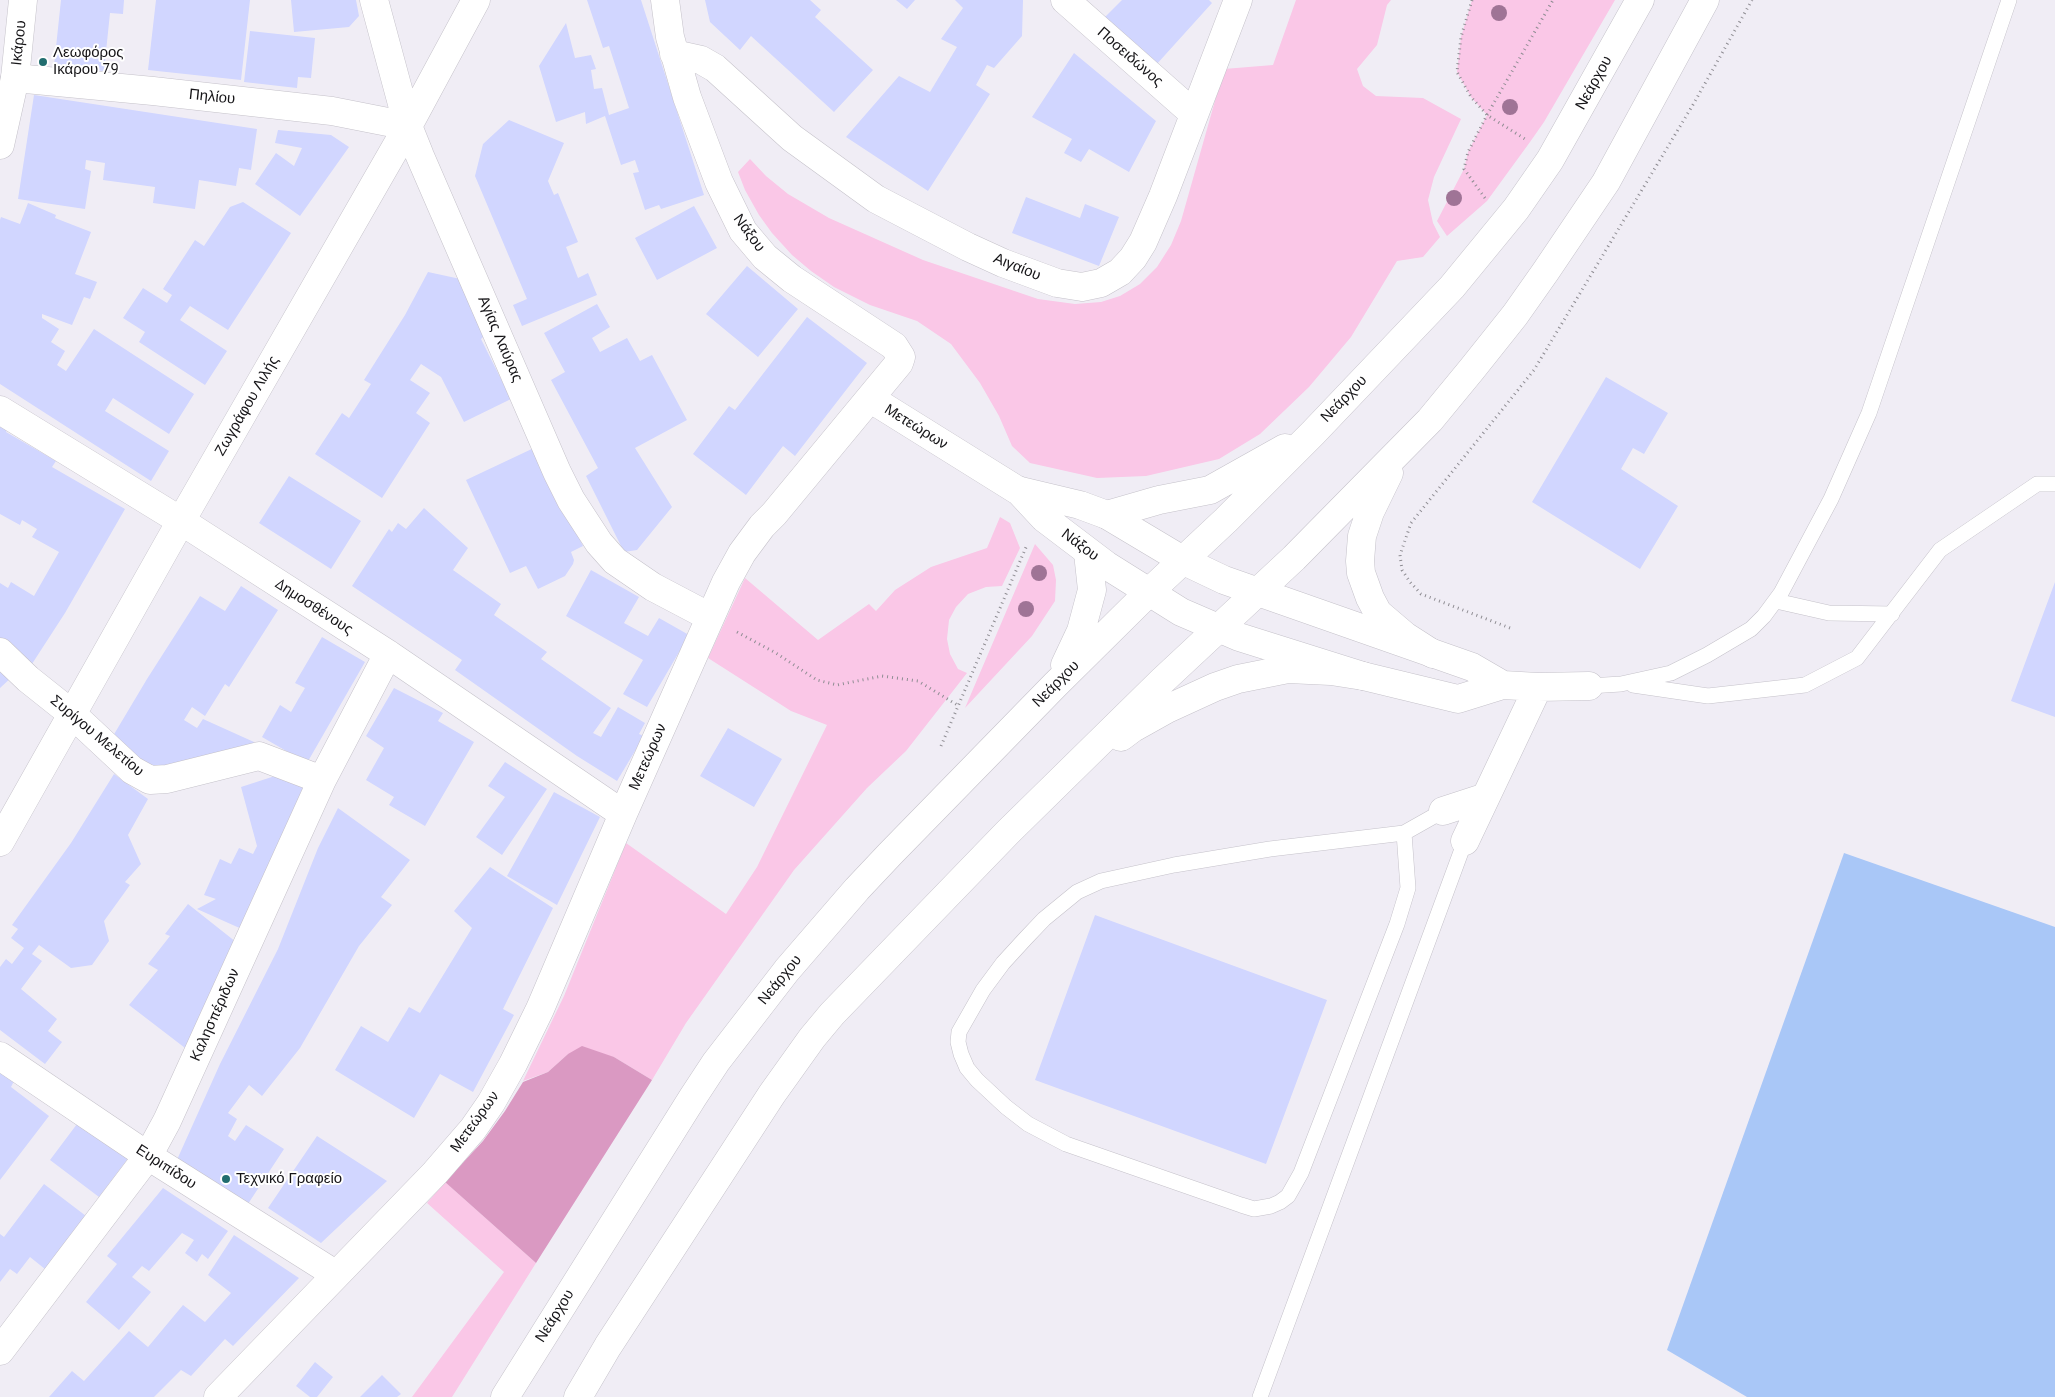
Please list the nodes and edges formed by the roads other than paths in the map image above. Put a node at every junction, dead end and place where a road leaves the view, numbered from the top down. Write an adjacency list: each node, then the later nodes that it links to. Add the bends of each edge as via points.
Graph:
1 (23, 0): 11 (street, Ικάρου)
2 (374, 0): 13 (street, Αγίας Λαύρας)
3 (476, 0): 13 (street, Ζωγράφου Λιλής)
4 (665, 0): 10 (street, Νάξου)
5 (1065, 0): 12 (street, Ποσειδώνος)
6 (1238, 0): 12 (street, Αιγαίου)
7 (1640, 0): 18 (street, Νεάρχου, via 1569,128 1516,209 1452,287)
8 (1705, 0): 17 (street, via 1606,182 1576,228 1515,315)
9 (2009, 0): 27 (lane, via 1869,413 1831,499)
10 (674, 54): 12 (street, Αιγαίου, via 701,60 715,68 792,138 876,200 1004,263 1057,284 1074,287 1101,283 1120,272 1133,258 1150,227); 15 (street, Νάξου, via 719,182 732,211 753,244 792,279 898,350 899,364)
11 (15, 78): 13 (street, Πηλίου, via 332,111); 14 (street, Ικάρου)
12 (1194, 114)
13 (408, 126): 22 (street, Ζωγράφου Λιλής); 29 (street, Αγίας Λαύρας, via 571,500 615,561 652,587)
14 (0, 145)
15 (871, 399): 20 (street, Μετεώρων); 29 (street, Μετεώρων, via 751,539)
16 (0, 410): 22 (street, Δημοσθένους)
17 (1430, 420): 26 (street); 33 (street, via 1392,469 1375,500 1362,536 1360,561 1364,585 1378,613 1414,643)
18 (1313, 433): 21 (street, via 1210,490); 24 (street, Νεάρχου)
19 (2055, 484): 28 (lane, via 2037,484 1940,550)
20 (1017, 490): 21 (street, Μετεώρων); 23 (street, Νάξου, via 1044,518)
21 (1107, 515): 24 (street, Μετεώρων)
22 (180, 521): 32 (street, Δημοσθένους); 40 (street, Ζωγράφου Λιλής)
23 (1088, 553): 25 (street, Νάξου); 36 (street, via 1092,590 1081,631)
24 (1184, 561): 25 (street, Νεάρχου); 26 (street, Μετεώρων)
25 (1148, 593): 30 (street, Νάξου); 36 (street, Νεάρχου)
26 (1257, 593): 30 (street); 33 (street, Μετεώρων)
27 (1776, 601): 28 (lane, via 1829,613); 35 (lane, via 1751,629 1707,654 1671,673)
28 (1892, 614): 35 (lane, via 1857,658 1804,685 1708,696)
29 (710, 617): 46 (street, Μετεώρων)
30 (1219, 630): 34 (street, Νάξου); 42 (street)
31 (0, 652): 40 (street, Συρίγου Μελετίου)
32 (388, 654): 41 (street, Καλησπέριδων); 46 (street, Δημοσθένους)
33 (1433, 654): 37 (street, via 1472,667)
34 (1364, 676): 37 (street, via 1458,699); 42 (street, via 1288,669 1238,679 1191,698 1133,728)
35 (1621, 684): 38 (lane)
36 (1055, 685): 55 (street, Νεάρχου, via 856,889 762,1001 693,1097)
37 (1503, 686): 39 (street)
38 (1589, 686): 39 (street)
39 (1538, 687): 43 (street)
40 (72, 714): 41 (street, Συρίγου Μελετίου, via 132,770 150,780 167,779 259,756); 44 (street, Ζωγράφου Λιλής)
41 (322, 780): 51 (street, Καλησπέριδων)
42 (1055, 786): 56 (street, via 874,969 812,1038 772,1094)
43 (1486, 797): 45 (street); 48 (street)
44 (8, 806): 49 (street, Ζωγράφου Λιλής)
45 (1443, 812): 47 (lane)
46 (623, 814): 52 (street, Μετεώρων, via 540,1009 492,1103 455,1151)
47 (1404, 833): 47 (lane, via 1270,849 1174,865 1101,881 1077,892 1025,939 1003,963 975,1003 959,1032 960,1054 967,1068 1028,1124 1066,1144 1241,1205 1263,1208 1280,1202 1288,1196 1301,1173 1403,905 1408,879)
48 (1465, 841): 57 (lane)
49 (0, 842)
50 (0, 1056): 51 (street, Ευριπίδου)
51 (148, 1156): 52 (street, Ευριπίδου); 53 (street, Καλησπέριδων)
52 (335, 1274): 54 (street, Μετεώρων)
53 (0, 1351)
54 (218, 1397)
55 (505, 1397)
56 (578, 1397)
57 (1260, 1397)

